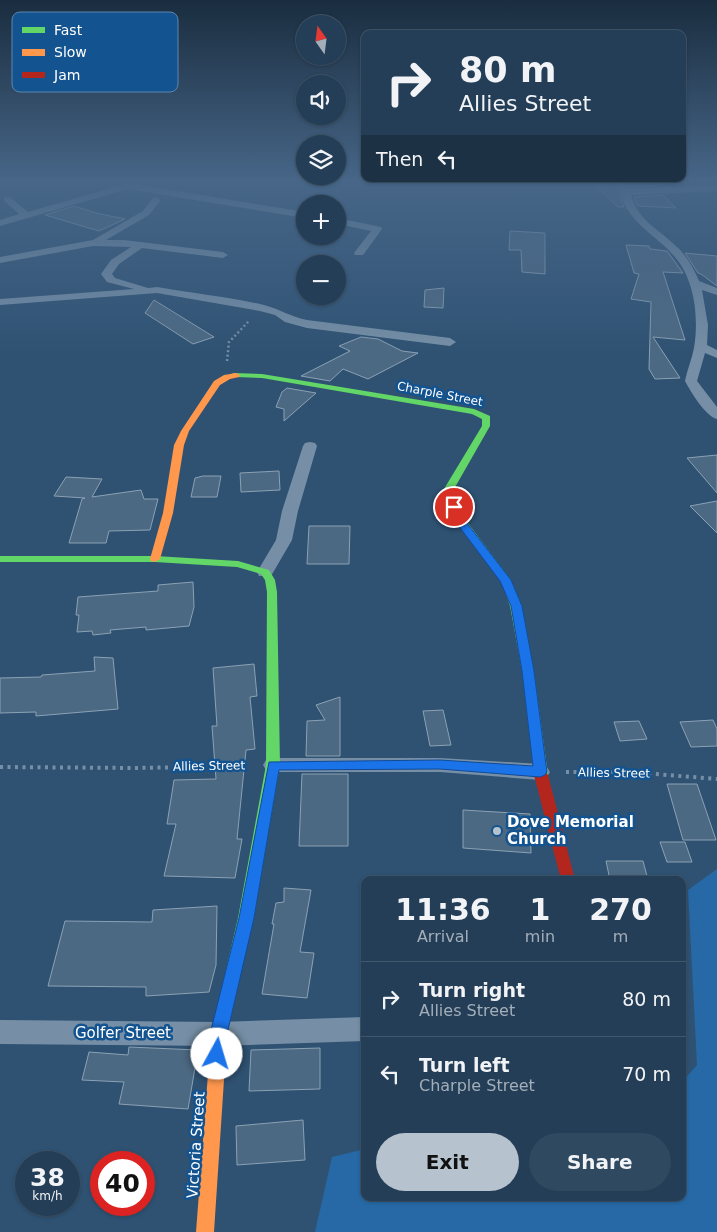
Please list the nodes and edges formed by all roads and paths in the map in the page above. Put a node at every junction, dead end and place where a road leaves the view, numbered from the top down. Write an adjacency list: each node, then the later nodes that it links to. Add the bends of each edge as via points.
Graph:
1 (100, 238): 4 (street)
2 (371, 238): 6 (street)
3 (661, 238): 9 (street, via 679,255)
4 (92, 243): 5 (street); 8 (street)
5 (139, 246): 7 (street); 10 (street, via 115,262 106,274 111,280)
6 (359, 252)
7 (223, 255)
8 (0, 260)
9 (696, 284): 11 (street); 15 (street, via 701,321)
10 (146, 289): 12 (street, via 107,295); 13 (street)
11 (717, 292)
12 (0, 302)
13 (262, 308): 14 (street, via 307,324); 17 (path, via 227,345 228,357 220,368)
14 (450, 342)
15 (700, 347): 16 (street); 18 (street, via 691,381)
16 (717, 354)
17 (223, 378): 21 (street, via 185,431); 25 (street, Charple Street, via 246,374 262,376 474,412 487,418 486,426 449,489 462,523 506,580 516,606 528,671)
18 (717, 415)
19 (310, 446): 22 (street, via 284,540)
20 (0, 558): 21 (street)
21 (155, 559): 22 (street, via 238,564)
22 (264, 572): 23 (street, Victoria Street, via 270,580 272,592)
23 (273, 765): 24 (path, Allies Street); 25 (street, via 440,765); 30 (street, Victoria Street, via 246,918)
24 (0, 766)
25 (540, 772): 26 (path, Allies Street, via 630,772); 27 (street, Charple Street)
26 (717, 779)
27 (567, 876)
28 (361, 1029): 30 (street, Golfer Street)
29 (0, 1032): 30 (street, Golfer Street)
30 (219, 1034): 31 (street, Victoria Street)
31 (205, 1232)

